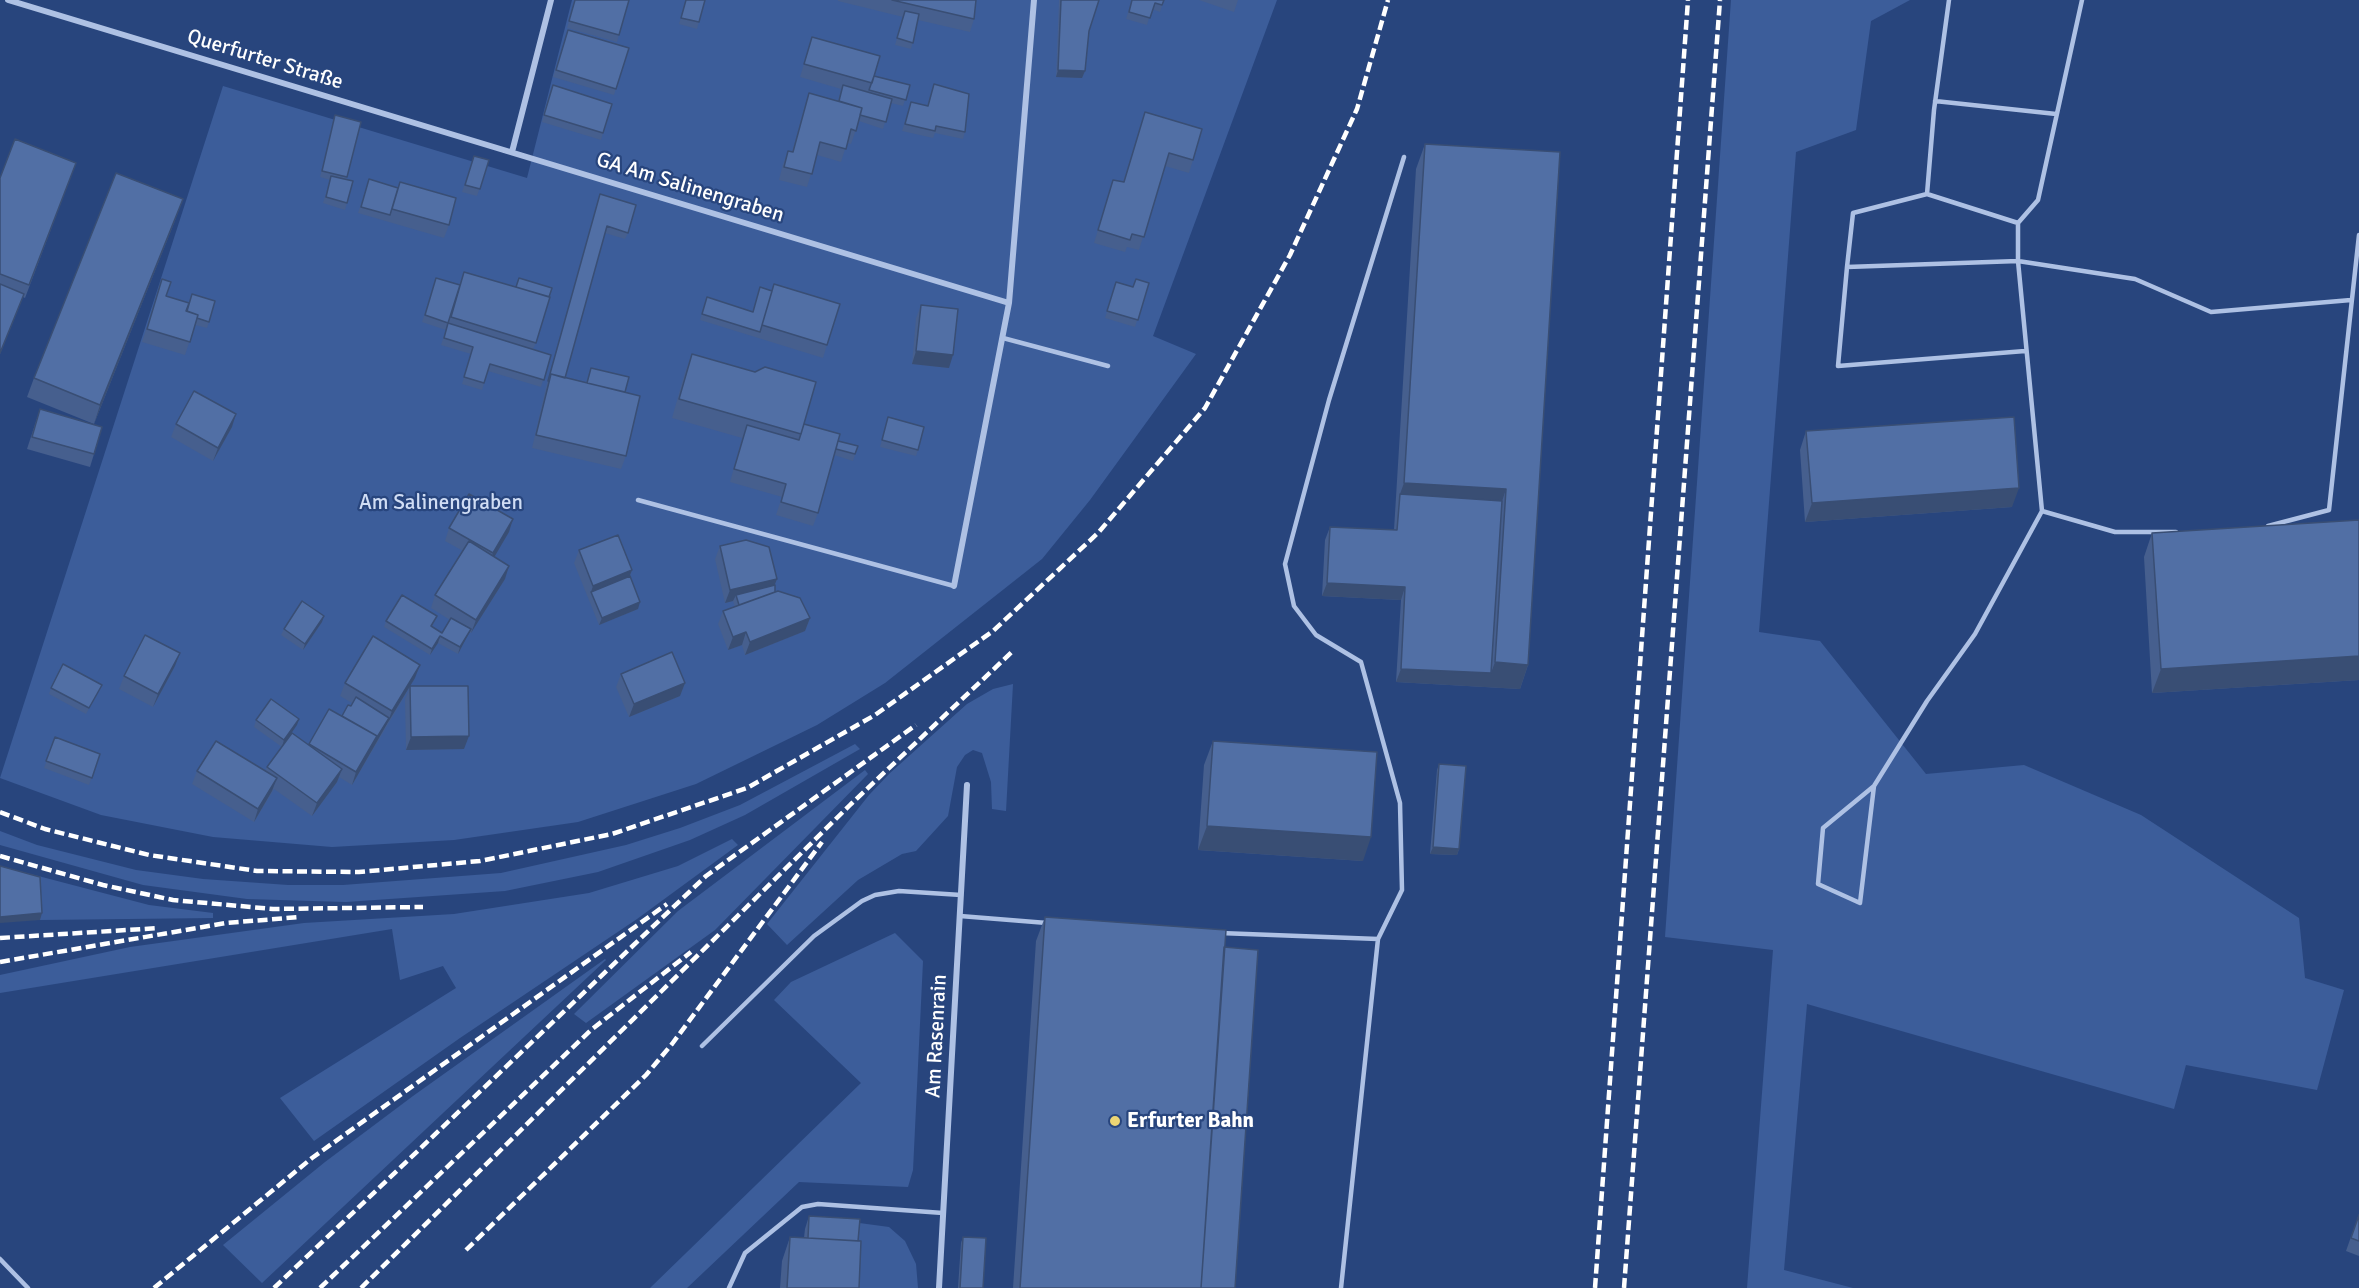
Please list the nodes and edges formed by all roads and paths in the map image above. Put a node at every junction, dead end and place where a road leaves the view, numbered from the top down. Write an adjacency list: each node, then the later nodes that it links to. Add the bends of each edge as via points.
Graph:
1 (8, 0): 8 (street, Querfurter Straße)
2 (551, 0): 8 (street)
3 (1034, 0): 16 (street)
4 (1949, 0): 6 (lane)
5 (2082, 0): 7 (lane)
6 (1935, 101): 7 (lane); 10 (lane)
7 (2056, 114): 11 (lane, via 2038,200)
8 (512, 152): 16 (street, GA Am Salinengraben)
9 (1404, 157): 31 (lane, via 1329,400 1286,564 1294,606 1310,628 1361,662 1400,802 1402,890)
10 (1928, 194): 11 (lane); 14 (lane, via 1852,213)
11 (2018, 223): 13 (lane)
12 (2359, 235): 15 (lane)
13 (2018, 261): 14 (lane); 15 (lane, via 2135,279 2211,312); 18 (lane)
14 (1847, 267): 18 (lane, via 1838,366)
15 (2351, 300): 22 (lane, via 2329,510)
16 (1009, 303): 17 (street)
17 (1003, 338): 19 (lane); 24 (street)
18 (2025, 351): 21 (lane)
19 (1108, 366)
20 (638, 500): 24 (lane)
21 (2042, 511): 23 (lane, via 2115,532); 26 (lane, via 1975,634)
22 (2257, 529)
23 (2187, 532)
24 (954, 586)
25 (967, 785): 27 (street, Am Rasenrain)
26 (1874, 786): 26 (lane, via 1863,879 1860,903 1818,884 1823,828)
27 (961, 895): 28 (street, Am Rasenrain); 32 (lane, via 899,891 862,901 814,936)
28 (960, 916): 29 (lane); 33 (street, Am Rasenrain)
29 (1057, 924)
30 (1211, 932): 31 (lane)
31 (1378, 939): 38 (lane)
32 (702, 1046)
33 (944, 1213): 36 (lane, via 842,1205 801,1207 745,1253); 37 (street, Am Rasenrain)
34 (0, 1259): 35 (lane)
35 (28, 1288)
36 (729, 1288)
37 (939, 1288)
38 (1341, 1288)

